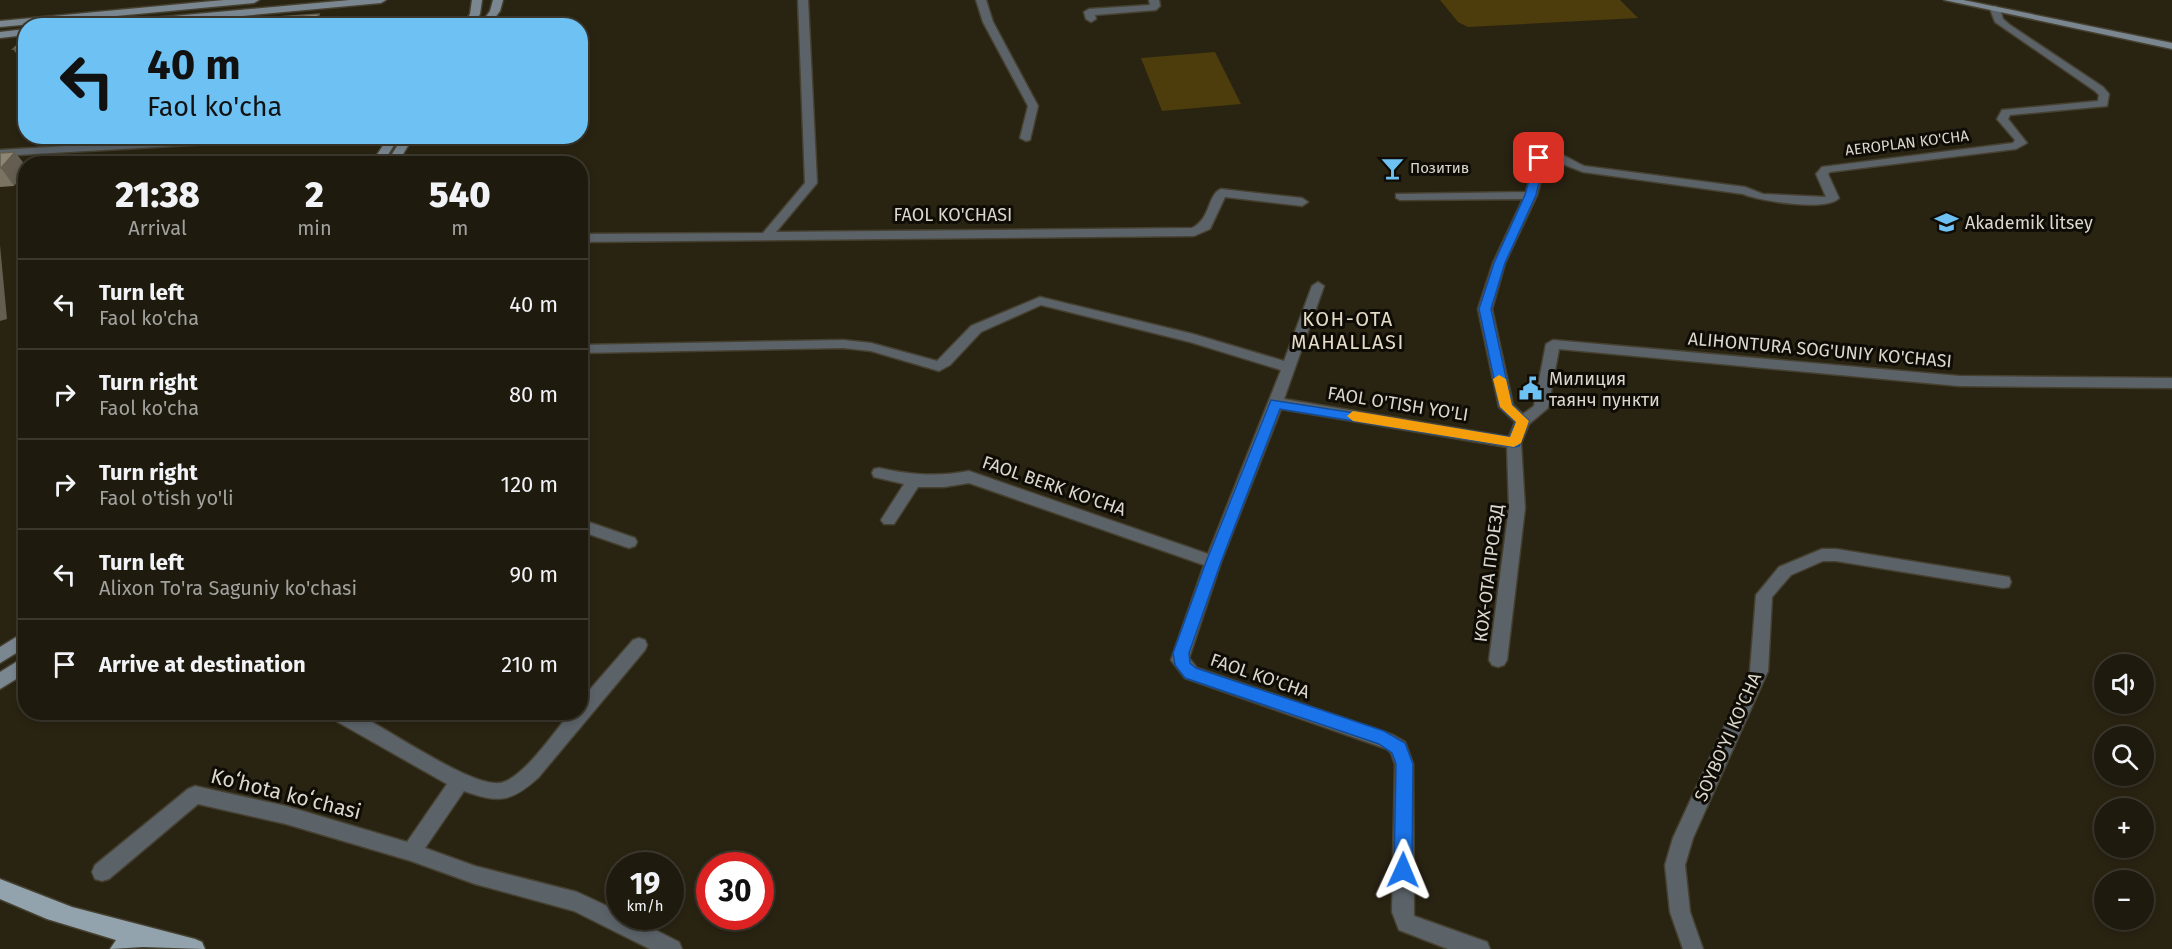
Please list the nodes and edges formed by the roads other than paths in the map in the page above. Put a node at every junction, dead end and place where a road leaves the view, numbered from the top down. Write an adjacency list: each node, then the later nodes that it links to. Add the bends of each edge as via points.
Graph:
1 (254, 0): 11 (main road)
2 (381, 0): 12 (main road)
3 (477, 0): 13 (main road)
4 (498, 0): 14 (main road)
5 (803, 0): 28 (street, via 812,183)
6 (981, 0): 22 (street, via 992,31 1033,106)
7 (1154, 0): 15 (street, via 1153,8 1091,12)
8 (1949, 0): 10 (main road)
9 (1972, 0): 20 (main road)
10 (1995, 9): 21 (main road); 25 (street, AEROPLAN KO'CHA, via 1998,20 2099,89 2104,94 2103,104 2006,112 2002,119 2020,139 2016,146 1826,169 1822,174 1833,198 1828,201 1761,197 1745,190 1583,169 1546,154 1539,158)
11 (84, 18)
12 (184, 18)
13 (473, 18)
14 (490, 18)
15 (1091, 19)
16 (0, 24): 17 (main road)
17 (18, 24)
18 (18, 33): 19 (main road)
19 (0, 34)
20 (2172, 41)
21 (2172, 46)
22 (1026, 138)
23 (155, 144): 24 (street)
24 (0, 153)
25 (1531, 195): 26 (street); 35 (street, via 1499,263 1485,309 1506,407)
26 (1401, 196)
27 (1302, 202): 28 (street, FAOL KO'CHASI, via 1221,193 1206,226 1194,232)
28 (768, 234): 29 (street, FAOL KO'CHASI)
29 (588, 238)
30 (1318, 286): 32 (street, FAOL KO'CHA)
31 (588, 349): 32 (street, via 843,344 871,347 939,366 976,329 1040,301 1193,338)
32 (1288, 367): 34 (street, FAOL KO'CHA)
33 (2172, 383): 35 (street, ALIHONTURA SOG'UNIY KO'CHASI, via 1959,381 1553,344 1541,408)
34 (1276, 403): 36 (street, FAOL O'TISH YO'LI); 42 (street, FAOL KO'CHA)
35 (1523, 421): 36 (street, КОХ-ОТА ПРОЕЗД)
36 (1514, 443): 47 (street, КОХ-ОТА ПРОЕЗД, via 1517,508)
37 (879, 473): 38 (street, FAOL BERK KO'CHA)
38 (914, 482): 39 (street); 42 (street, FAOL BERK KO'CHA, via 969,477)
39 (889, 520)
40 (588, 528): 41 (street)
41 (629, 542)
42 (1213, 562): 61 (street, FAOL KO'CHA, via 1181,653 1183,665 1191,673 1384,738 1399,748 1404,764 1402,912 1406,923)
43 (2003, 582): 62 (street, SOYBO'YI KO'CHA, via 1836,555 1805,561 1776,580 1764,595 1759,671 1683,838 1675,865 1680,912)
44 (18, 644): 46 (main road)
45 (639, 645): 50 (street)
46 (0, 656)
47 (1498, 660)
48 (18, 669): 49 (main road)
49 (0, 682)
50 (588, 705)
51 (349, 720): 53 (street)
52 (575, 720): 53 (street, via 512,789 493,793)
53 (460, 781): 54 (street)
54 (411, 852): 55 (street, Koʻhota koʻchasi, via 286,815 195,795); 60 (street, Koʻhota koʻchasi, via 475,875 577,902)
55 (102, 872)
56 (0, 889): 57 (main road, via 65,915)
57 (141, 937): 58 (main road); 59 (main road)
58 (120, 949)
59 (195, 949)
60 (672, 949)
61 (1480, 949)
62 (1693, 949)

